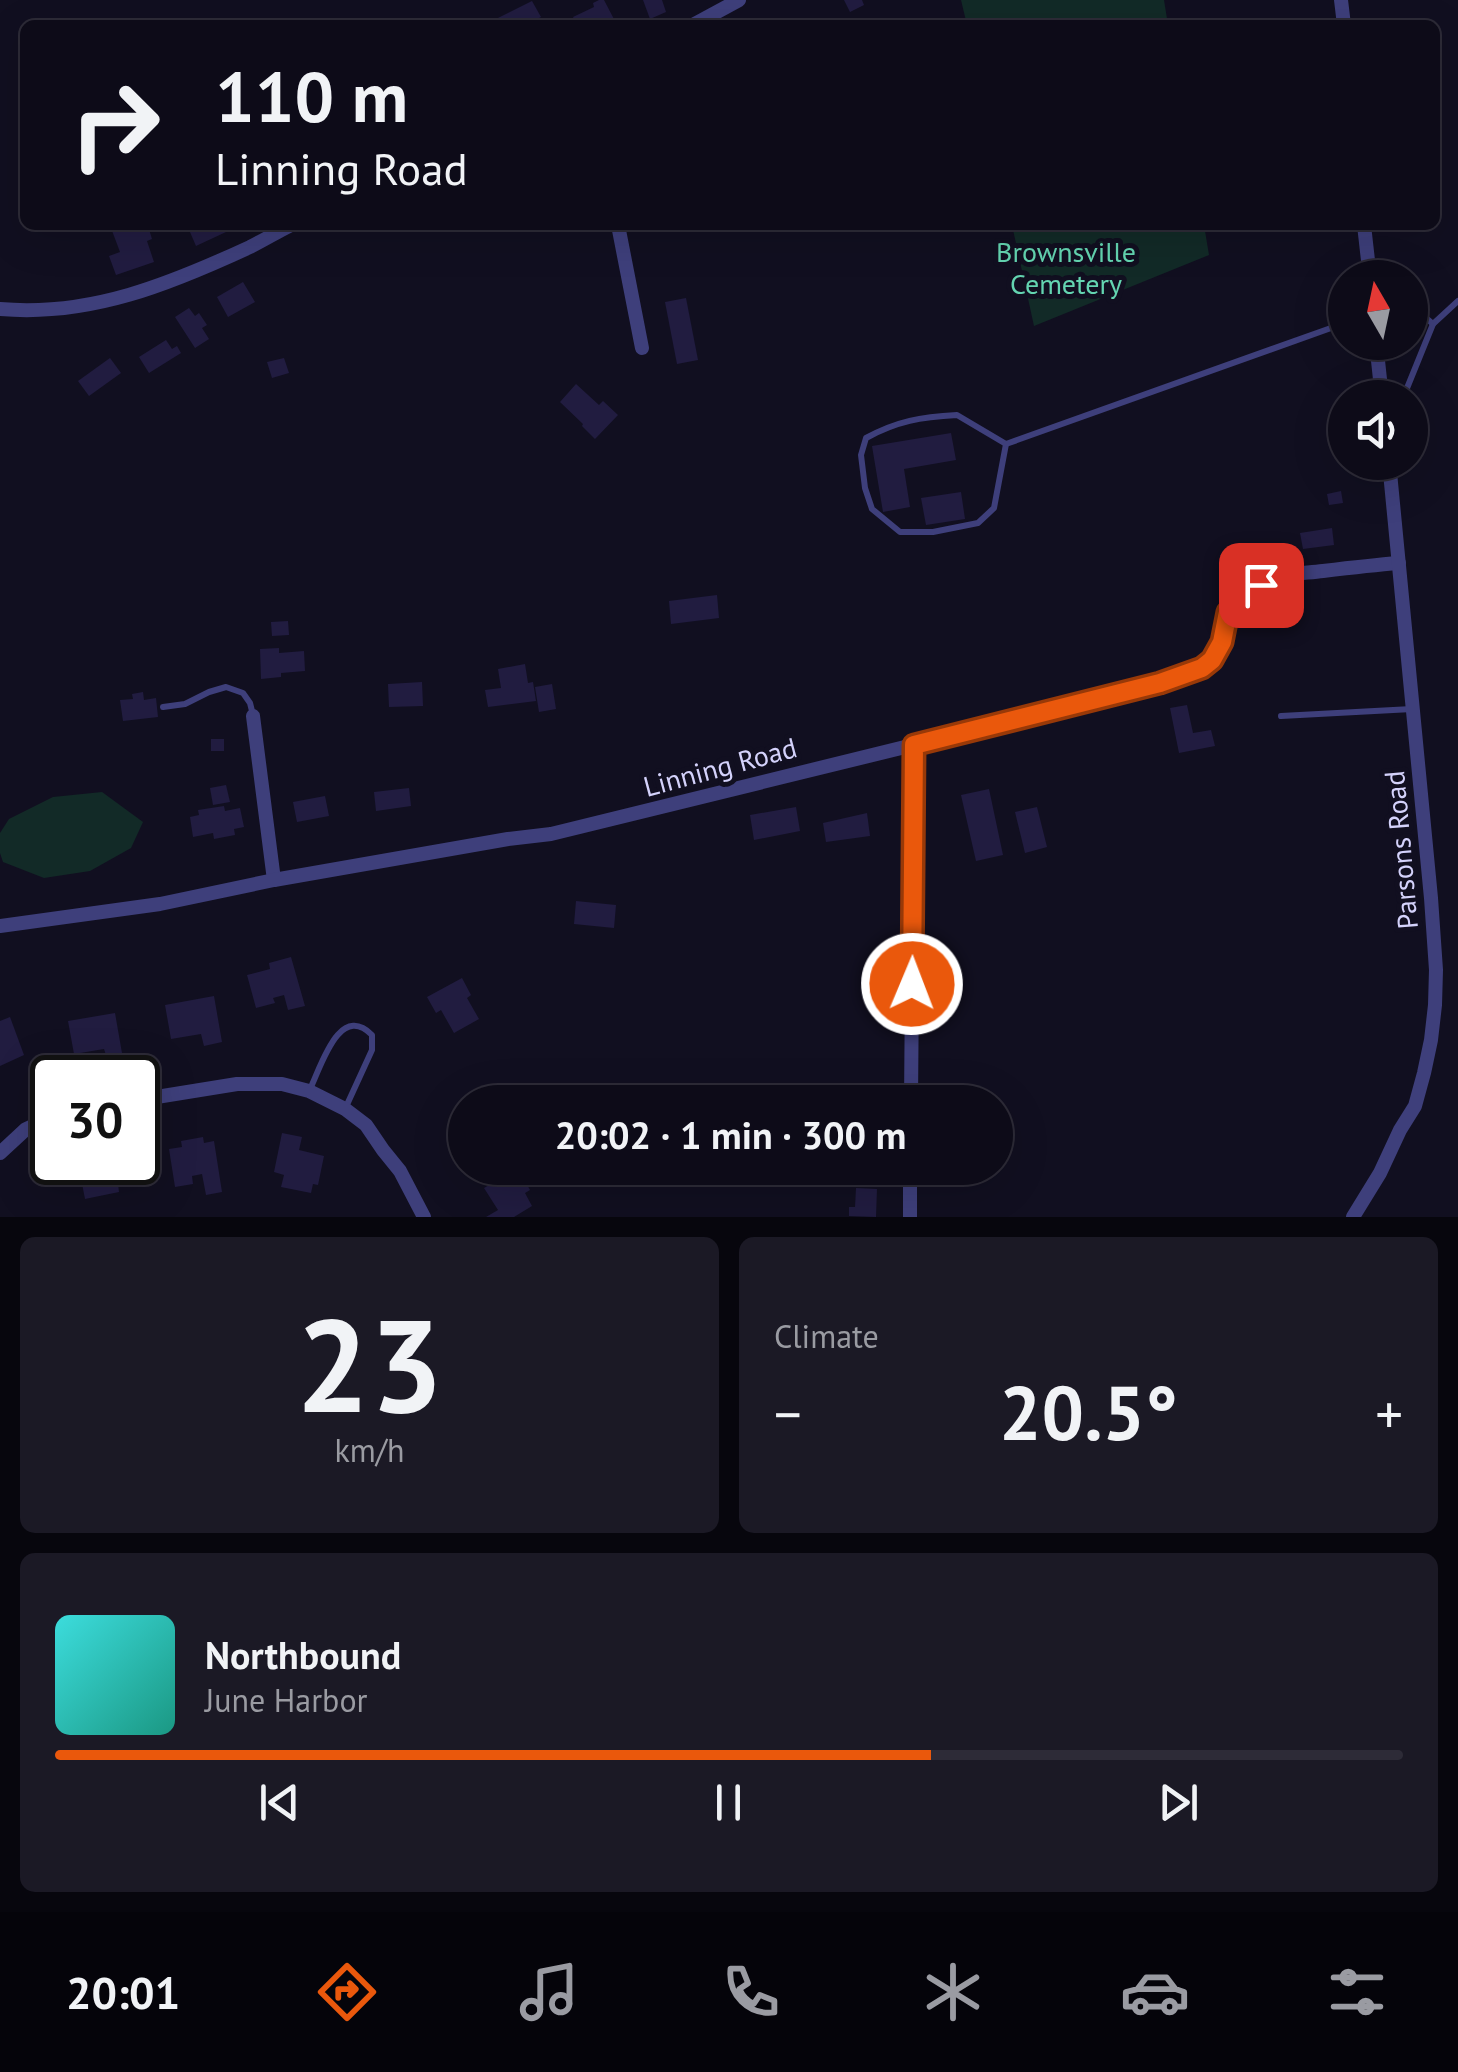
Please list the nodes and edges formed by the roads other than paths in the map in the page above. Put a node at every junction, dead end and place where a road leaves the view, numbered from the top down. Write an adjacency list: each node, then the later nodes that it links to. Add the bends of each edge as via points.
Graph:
1 (739, 0): 2 (street)
2 (701, 20)
3 (281, 230): 8 (street, via 126,298 49,311)
4 (619, 230): 12 (street)
5 (1365, 230): 6 (street)
6 (1370, 260)
7 (1458, 301): 10 (lane)
8 (0, 309)
9 (1428, 320): 10 (lane)
10 (1433, 324): 13 (lane)
11 (1328, 329): 14 (lane)
12 (642, 348)
13 (1410, 380)
14 (1006, 444): 14 (lane, via 957,415 884,428 866,438 861,455 872,509 900,532 978,522 994,508)
15 (1391, 480): 16 (street, Parsons Road)
16 (1399, 563): 18 (street, Parsons Road); 21 (street, Linning Road, via 1277,578 1228,612 1222,642 1202,668)
17 (163, 707): 19 (lane, via 226,688 243,692)
18 (1413, 708): 20 (lane); 33 (street, Parsons Road, via 1436,970 1431,1040 1415,1106)
19 (254, 716): 22 (street)
20 (1281, 716)
21 (914, 745): 22 (street, Linning Road, via 551,834); 24 (street)
22 (274, 880): 23 (street, Linning Road)
23 (0, 926)
24 (911, 1085)
25 (309, 1090): 26 (street, via 236,1084); 27 (street); 27 (lane, via 339,1032 366,1029 372,1050)
26 (160, 1096)
27 (345, 1109): 31 (street, via 392,1158)
28 (30, 1127): 29 (street)
29 (0, 1153)
30 (910, 1185): 32 (street)
31 (424, 1217)
32 (910, 1217)
33 (1353, 1217)

